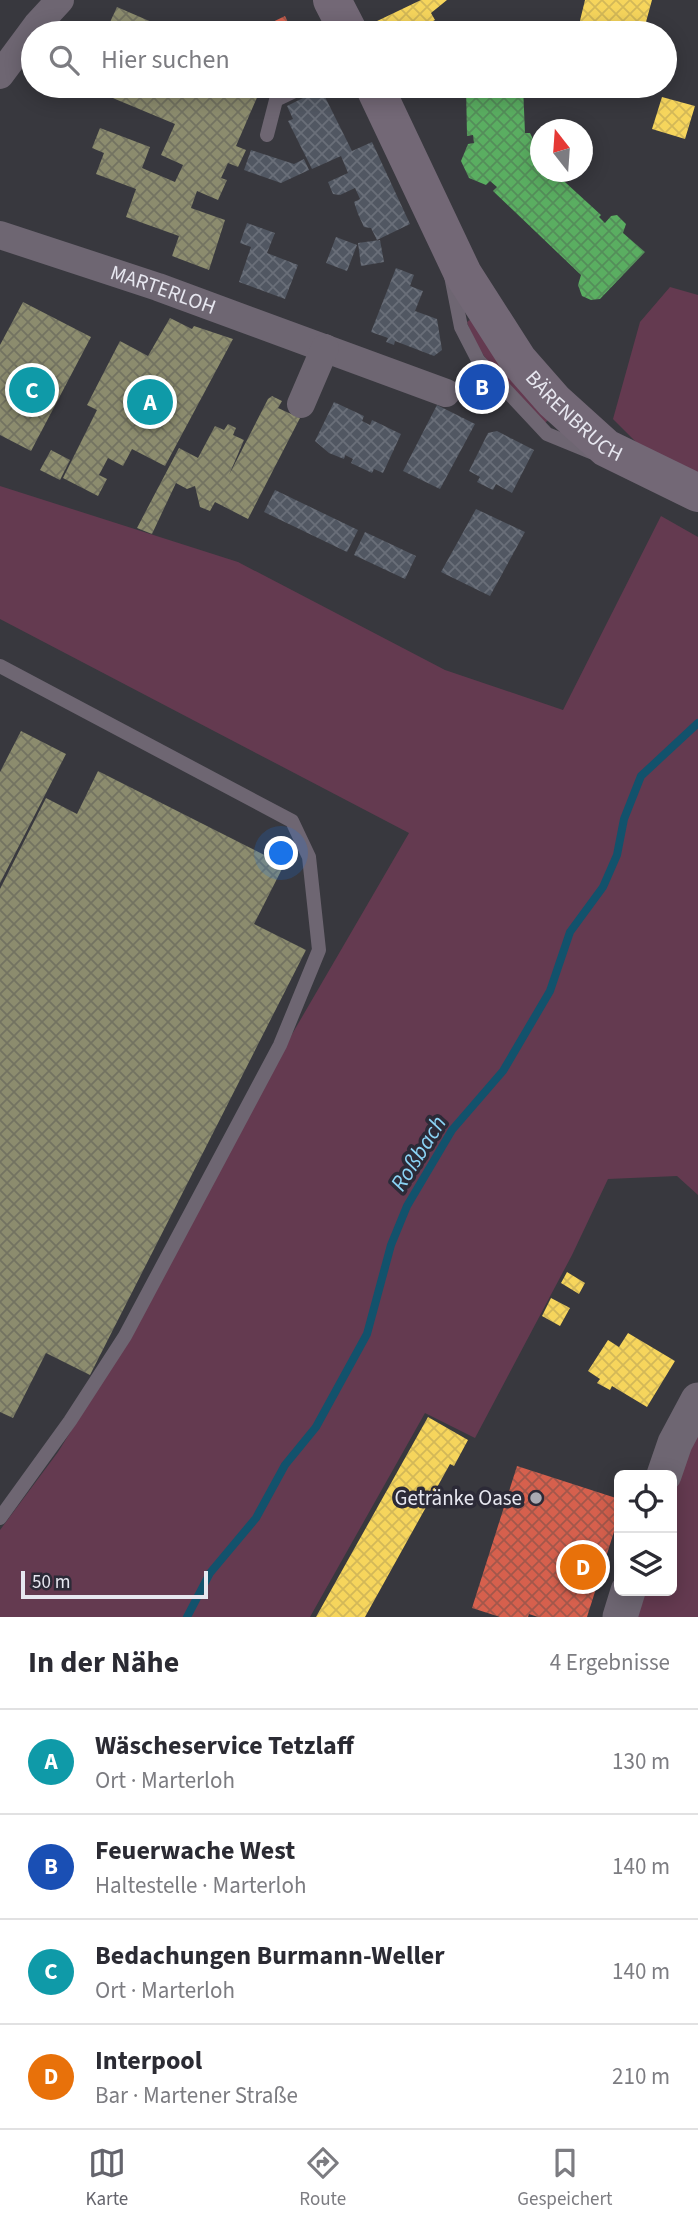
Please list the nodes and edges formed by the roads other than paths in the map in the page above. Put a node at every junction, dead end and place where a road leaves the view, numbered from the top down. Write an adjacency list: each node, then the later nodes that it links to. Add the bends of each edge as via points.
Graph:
1 (61, 0): 3 (street)
2 (332, 0): 4 (main road)
3 (41, 21)
4 (343, 21)
5 (21, 47): 6 (street)
6 (0, 75)
7 (280, 98): 9 (lane)
8 (380, 98): 14 (main road, BÄRENBRUCH, via 447,244 551,417)
9 (267, 135)
10 (0, 235): 11 (street, MARTERLOH)
11 (325, 348): 12 (street, MARTERLOH); 13 (street)
12 (446, 393)
13 (300, 404)
14 (698, 493)
15 (0, 666): 18 (lane, via 292,821 309,857 319,950 280,1045 125,1336)
16 (698, 1400): 17 (street)
17 (666, 1470)
18 (0, 1518)
19 (626, 1596): 20 (street)
20 (620, 1617)

